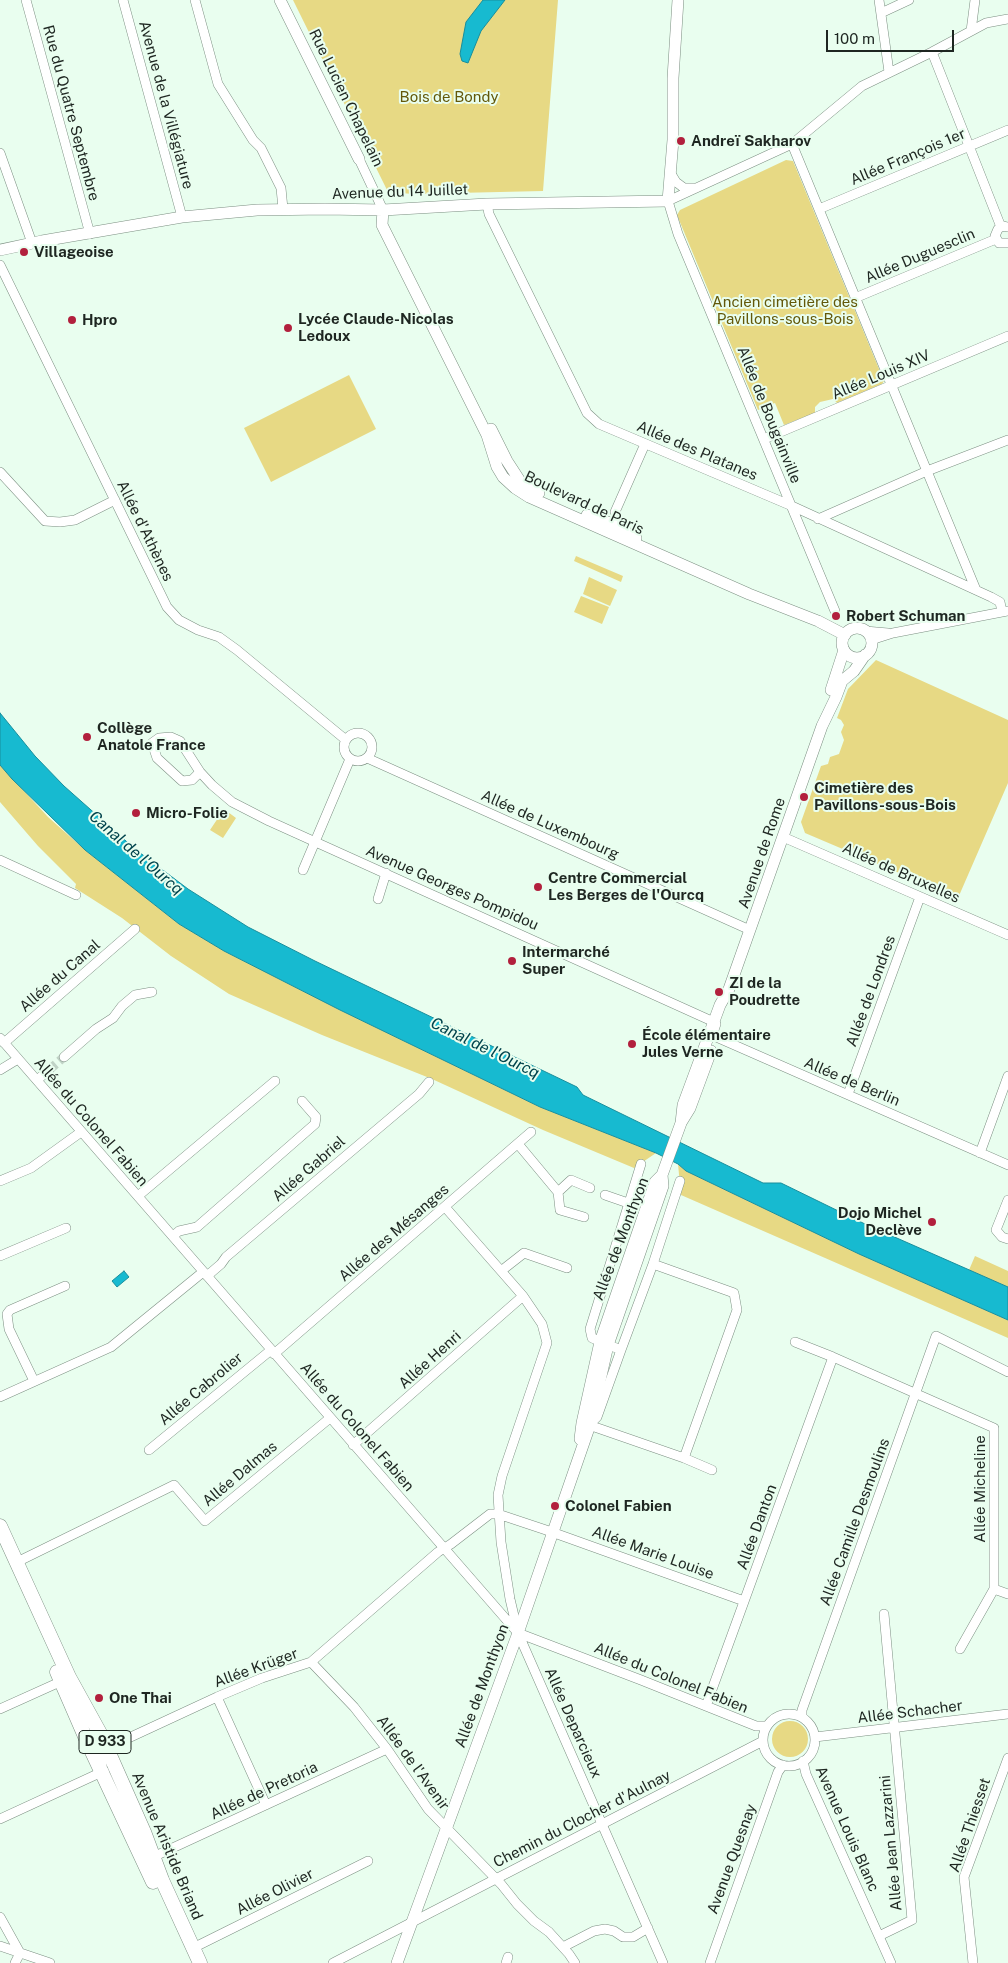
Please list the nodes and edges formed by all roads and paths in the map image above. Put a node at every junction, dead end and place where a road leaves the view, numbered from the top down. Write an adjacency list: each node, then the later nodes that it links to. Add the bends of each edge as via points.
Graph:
1 (26, 0): 30 (street, Rue du Quatre Septembre)
2 (123, 0): 28 (street, Avenue de la Villégiature)
3 (194, 0): 25 (street, via 218,84 261,148 281,188)
4 (280, 0): 20 (street, Rue Lucien Chapelain)
5 (678, 0): 16 (street)
6 (686, 0): 16 (street)
7 (879, 0): 10 (street)
8 (909, 0): 10 (street)
9 (975, 0): 12 (street)
10 (881, 13): 14 (street)
11 (1007, 20): 12 (street, Avenue du 14 Juillet, via 986,22)
12 (971, 31): 13 (street, Avenue du 14 Juillet)
13 (932, 52): 14 (street, Avenue du 14 Juillet); 18 (street)
14 (889, 72): 17 (street, Avenue du 14 Juillet, via 862,86)
15 (1008, 130): 18 (street, Allée François 1er)
16 (673, 140): 21 (street)
17 (792, 144): 22 (street, Avenue du 14 Juillet); 26 (street)
18 (969, 146): 26 (street, Allée François 1er); 29 (street)
19 (0, 153): 32 (street)
20 (359, 159): 27 (street, Rue Lucien Chapelain)
21 (670, 172): 22 (street, via 684,188); 23 (street)
22 (696, 188): 23 (street, Avenue du 14 Juillet)
23 (668, 201): 24 (street, Avenue du 14 Juillet); 39 (street, Allée de Bougainville, via 678,234)
24 (487, 204): 27 (street, Avenue du 14 Juillet); 41 (street, Allée des Platanes, via 587,413 599,424)
25 (283, 209): 27 (street, Avenue du 14 Juillet); 28 (street, Avenue du 14 Juillet)
26 (819, 209): 36 (street)
27 (383, 210): 49 (street, Boulevard de Paris, via 382,225 487,435 503,477 529,497); 50 (street, Boulevard de Paris, via 507,461 520,481 571,509 610,523)
28 (182, 217): 30 (street, Avenue du 14 Juillet)
29 (1004, 227): 31 (street, via 996,231)
30 (90, 234): 32 (street, Avenue du 14 Juillet)
31 (996, 239): 33 (street, via 999,243); 36 (street, Allée Duguesclin)
32 (32, 243): 34 (street, Avenue du 14 Juillet)
33 (1008, 244)
34 (0, 250)
35 (0, 266): 44 (street, Allée d'Athènes)
36 (855, 298): 38 (street)
37 (1008, 336): 38 (street, Allée Louis XIV)
38 (892, 386): 39 (street, Allée Louis XIV); 42 (street)
39 (764, 439): 45 (street, Allée de Bougainville)
40 (1008, 440): 42 (street)
41 (645, 444): 45 (street, Allée des Platanes); 46 (street)
42 (927, 471): 47 (street); 48 (street)
43 (0, 472): 44 (street, via 45,521 75,520)
44 (115, 500): 59 (street, Allée d'Athènes, via 167,607 179,620 218,637 237,650)
45 (792, 506): 47 (street, Allée des Platanes); 51 (street, Allée de Bougainville)
46 (615, 512)
47 (818, 519): 48 (street, Allée des Platanes)
48 (976, 590): 52 (street, Allée des Platanes, via 1000,602)
49 (749, 594): 50 (street); 53 (street, Boulevard de Paris)
50 (770, 599): 53 (street, Boulevard de Paris)
51 (835, 611)
52 (1005, 611): 55 (street)
53 (801, 614): 54 (street, Boulevard de Paris)
54 (845, 635): 55 (street, via 852,629); 56 (street)
55 (868, 635): 57 (street, via 870,649)
56 (844, 650): 57 (street, via 851,656); 58 (street, Avenue de Rome)
57 (865, 655): 58 (street, Avenue de Rome, via 842,681)
58 (822, 726): 63 (street, Avenue de Rome)
59 (346, 740): 60 (street, via 358,734 367,737 372,745); 61 (street, via 345,752)
60 (367, 758): 61 (street); 72 (street, Allée de Luxembourg)
61 (350, 759): 64 (street)
62 (200, 772): 62 (street, Avenue Georges Pompidou, via 180,741 171,737 159,738 152,743 156,758 182,781 192,780); 64 (street, Avenue Georges Pompidou, via 232,802)
63 (783, 837): 69 (street, Allée de Bruxelles); 72 (street, Avenue de Rome)
64 (316, 841): 66 (street); 67 (street, Avenue Georges Pompidou)
65 (0, 860): 68 (street)
66 (303, 870)
67 (386, 873): 70 (street); 77 (street, Avenue Georges Pompidou)
68 (76, 895)
69 (920, 897): 73 (street, Allée de Bruxelles); 88 (street, Allée de Londres)
70 (378, 899)
71 (135, 929): 79 (street, Allée du Canal)
72 (750, 930): 74 (street, Avenue de Rome)
73 (1008, 935)
74 (729, 989): 76 (street, Avenue de Rome); 78 (street, Avenue de Rome, via 725,1014)
75 (152, 992): 80 (street, via 135,995 113,1018)
76 (720, 1005): 77 (street, Avenue de Rome); 78 (street, via 713,1033)
77 (714, 1022): 90 (street, Avenue de Rome, via 683,1105)
78 (716, 1037): 88 (street, Allée de Berlin); 90 (street, Avenue de Rome, via 690,1108)
79 (2, 1041): 81 (street, Allée du Colonel Fabien)
80 (64, 1057)
81 (18, 1059): 82 (street); 85 (street, Allée du Colonel Fabien)
82 (0, 1070)
83 (49, 1070): 85 (street)
84 (1008, 1076): 94 (street)
85 (37, 1080): 91 (street, Allée du Colonel Fabien)
86 (275, 1081): 102 (street)
87 (429, 1082): 114 (street, Allée Gabriel, via 221,1264)
88 (848, 1094): 94 (street, Allée de Berlin)
89 (302, 1101): 108 (street, via 316,1117 315,1124 197,1227 179,1231)
90 (680, 1126): 118 (street, Allée de Monthyon, via 662,1175 663,1186)
91 (80, 1132): 97 (street, via 31,1168); 102 (street, Allée du Colonel Fabien)
92 (532, 1132): 93 (street, Allée des Mésanges)
93 (518, 1144): 100 (street); 105 (street, Allée des Mésanges)
94 (980, 1153): 96 (street, Allée de Berlin)
95 (641, 1164): 104 (street, Allée de Monthyon)
96 (1008, 1165)
97 (0, 1180)
98 (680, 1181): 111 (street)
99 (590, 1188): 100 (street, via 570,1180)
100 (558, 1192): 106 (street, via 560,1210)
101 (605, 1195): 104 (street)
102 (138, 1196): 108 (street, Allée du Colonel Fabien)
103 (1008, 1200): 109 (street, via 996,1230)
104 (628, 1203): 118 (street, Allée de Monthyon, via 590,1329 592,1338)
105 (445, 1207): 113 (street); 120 (street, Allée des Mésanges)
106 (584, 1217)
107 (66, 1228): 110 (street)
108 (173, 1236): 114 (street, Allée du Colonel Fabien)
109 (1008, 1239)
110 (0, 1256)
111 (653, 1264): 119 (street); 130 (street, via 734,1293 737,1310)
112 (568, 1268): 113 (street, via 524,1253)
113 (501, 1271): 116 (street)
114 (205, 1274): 120 (street, Allée du Colonel Fabien); 123 (street, Allée Gabriel, via 111,1347)
115 (65, 1286): 123 (street, via 7,1314 8,1329)
116 (523, 1296): 128 (street, Allée Henri); 132 (street, via 542,1324 547,1343 502,1476)
117 (795, 1342): 121 (street)
118 (604, 1343): 119 (street); 127 (street, Allée de Monthyon)
119 (621, 1350): 127 (street, via 597,1416)
120 (272, 1352): 126 (street, Allée du Colonel Fabien); 129 (street, Allée Cabrolier)
121 (833, 1357): 124 (street); 140 (street, Allée Danton)
122 (1008, 1372): 124 (street, Allée Camille Desmoulins, via 936,1336)
123 (34, 1381): 125 (street, Allée Gabriel)
124 (916, 1393): 138 (street, Allée Micheline, via 994,1428); 152 (street, Allée Camille Desmoulins)
125 (0, 1396)
126 (330, 1418): 128 (street, Allée du Colonel Fabien); 137 (street, Allée Dalmas, via 205,1521 174,1485)
127 (586, 1424): 130 (street); 134 (street, Allée de Monthyon, via 578,1460)
128 (354, 1445): 136 (street, Allée du Colonel Fabien)
129 (150, 1450)
130 (684, 1458): 131 (street)
131 (712, 1470)
132 (498, 1514): 134 (street, Allée Marie Louise); 136 (street, Allée Krüger, via 490,1514); 141 (street)
133 (0, 1526): 137 (main road, Avenue Aristide Briand / D 933)
134 (553, 1532): 140 (street, Allée Marie Louise); 144 (street, Allée de Monthyon)
135 (0, 1546): 147 (main road, Avenue Aristide Briand / D 933)
136 (443, 1548): 142 (street, Allée du Colonel Fabien); 146 (street, Allée Krüger)
137 (17, 1562): 157 (main road, Avenue Aristide Briand / D 933, via 70,1677)
138 (994, 1589): 139 (street); 145 (street)
139 (1008, 1594)
140 (744, 1601): 149 (street, Allée Danton)
141 (511, 1603): 142 (street); 144 (street)
142 (498, 1611): 144 (street, Allée du Colonel Fabien)
143 (884, 1614): 154 (street)
144 (518, 1633): 149 (street, Allée du Colonel Fabien); 166 (street, Allée Deparcieux); 167 (street, Allée de Monthyon)
145 (960, 1649)
146 (311, 1662): 148 (street, Allée Krüger); 158 (street, Allée de l'Avenir, via 354,1707)
147 (62, 1681): 150 (street); 162 (main road, Avenue Aristide Briand / D 933)
148 (217, 1696): 157 (street, Allée Krüger); 164 (street)
149 (706, 1706): 153 (street, Allée du Colonel Fabien, via 756,1726)
150 (0, 1709)
151 (1008, 1714): 154 (street, Allée Schacher)
152 (802, 1717): 153 (street, via 794,1714 779,1716); 155 (street, via 810,1724)
153 (767, 1726): 156 (street)
154 (895, 1727): 155 (street, Allée Schacher); 174 (street, Allée Jean Lazzarini, via 912,1920)
155 (815, 1737): 160 (street, via 812,1751)
156 (763, 1742): 161 (street, via 769,1756); 166 (street, Chemin du Clocher d'Aulnay)
157 (108, 1748): 162 (street, via 102,1754); 163 (main road, Avenue Aristide Briand / D 933)
158 (387, 1750): 164 (street, Allée de Pretoria); 167 (street, Allée de l'Avenir)
159 (1008, 1758): 189 (street, Allée Thiesset, via 964,1877)
160 (803, 1761): 161 (street); 174 (street, Avenue Louis Blanc)
161 (783, 1765): 187 (street, Avenue Quesnay)
162 (102, 1772): 163 (street); 165 (street); 181 (main road, Avenue Aristide Briand / D 933)
163 (118, 1772): 168 (main road, Avenue Aristide Briand / D 933)
164 (266, 1805): 168 (street, Allée de Pretoria)
165 (0, 1819)
166 (602, 1825): 170 (street, Chemin du Clocher d'Aulnay); 173 (street, Allée Deparcieux)
167 (445, 1829): 170 (street, Allée de l'Avenir); 172 (street, Allée de Monthyon)
168 (153, 1857): 177 (main road, Avenue Aristide Briand / D 933)
169 (368, 1861): 177 (street, Allée Olivier)
170 (495, 1879): 172 (street, Chemin du Clocher d'Aulnay); 176 (street, Allée de l'Avenir, via 516,1904)
171 (0, 1917): 178 (street)
172 (413, 1921): 183 (street, Chemin du Clocher d'Aulnay); 184 (street, Allée de Monthyon)
173 (648, 1928): 176 (street, via 633,1937 623,1937 605,1929 594,1931); 186 (street, Allée Deparcieux)
174 (879, 1936): 188 (street, Avenue Louis Blanc)
175 (0, 1946): 178 (street)
176 (563, 1947): 185 (street, Allée de l'Avenir)
177 (193, 1948): 182 (main road, Avenue Aristide Briand / D 933)
178 (20, 1953): 179 (street); 180 (street)
179 (15, 1963)
180 (50, 1963)
181 (190, 1963)
182 (200, 1963)
183 (333, 1963)
184 (397, 1963)
185 (574, 1963)
186 (663, 1963)
187 (710, 1963)
188 (891, 1963)
189 (973, 1963)

